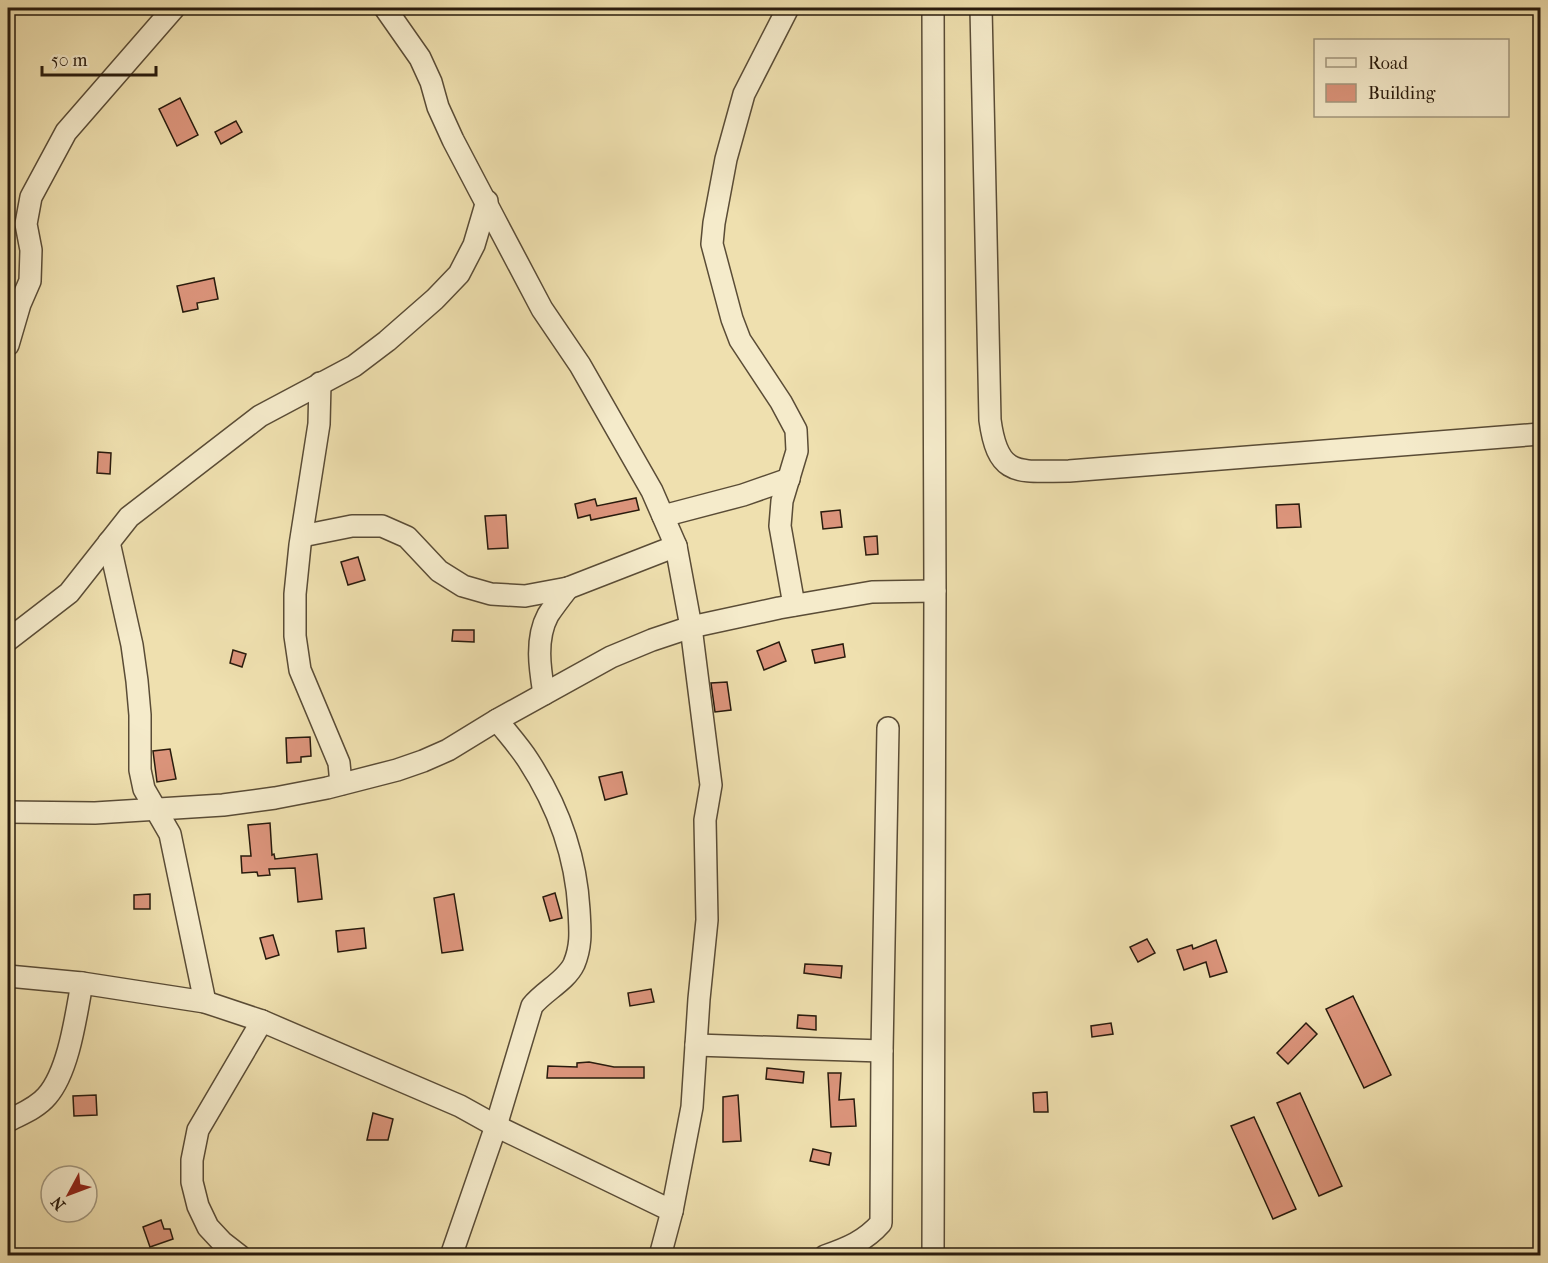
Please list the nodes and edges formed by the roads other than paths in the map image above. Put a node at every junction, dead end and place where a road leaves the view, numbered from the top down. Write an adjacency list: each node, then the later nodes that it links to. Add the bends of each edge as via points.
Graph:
1 (174, 8): 7 (street, via 66,132 31,197 26,224 31,250 30,281)
2 (385, 8): 6 (street, via 420,58 448,129)
3 (788, 8): 10 (street, via 744,94 726,159 712,244 740,340 796,430 797,451)
4 (933, 8): 16 (street)
5 (981, 8): 9 (street, via 990,420 993,440 1012,469 1069,471)
6 (487, 201): 8 (street, via 474,245 459,274 387,341 354,366); 11 (street, via 542,309 580,364)
7 (8, 345)
8 (320, 383): 12 (street, via 319,424); 13 (street, via 260,416 129,517)
9 (1540, 434)
10 (789, 479): 11 (street); 17 (street, via 780,526)
11 (663, 516): 14 (street)
12 (302, 536): 15 (street, via 352,526 382,526 407,537 439,572 463,586 491,594 525,596); 23 (street, via 295,594 300,670 339,763)
13 (109, 542): 19 (street, via 69,593); 24 (street, via 137,681 140,770)
14 (676, 546): 15 (street); 18 (street)
15 (568, 588): 20 (street, via 548,616 540,638)
16 (935, 591): 17 (street, via 872,592); 39 (street)
17 (794, 605): 18 (street)
18 (691, 627): 20 (street, via 611,657); 30 (street, via 711,785 705,820 707,920)
19 (8, 640)
20 (544, 694): 21 (street)
21 (497, 720): 23 (street, via 423,761); 33 (street, via 528,760 560,818 578,885 581,945 573,967 532,1006)
22 (888, 728): 31 (street)
23 (341, 784): 24 (street, via 223,805)
24 (154, 808): 25 (street, via 95,813); 28 (street, via 170,834)
25 (8, 812)
26 (8, 976): 27 (street)
27 (82, 983): 28 (street); 32 (street, via 71,1039 57,1081 33,1108)
28 (205, 1002): 29 (street)
29 (262, 1021): 33 (street, via 460,1106); 35 (street, via 198,1130 192,1160 192,1182 208,1227)
30 (696, 1045): 31 (street); 34 (street, via 692,1107)
31 (882, 1051): 38 (street, via 881,1223 852,1246)
32 (8, 1121)
33 (495, 1126): 34 (street); 36 (street)
34 (672, 1211): 37 (street)
35 (240, 1256)
36 (451, 1256)
37 (660, 1256)
38 (825, 1256)
39 (933, 1256)

